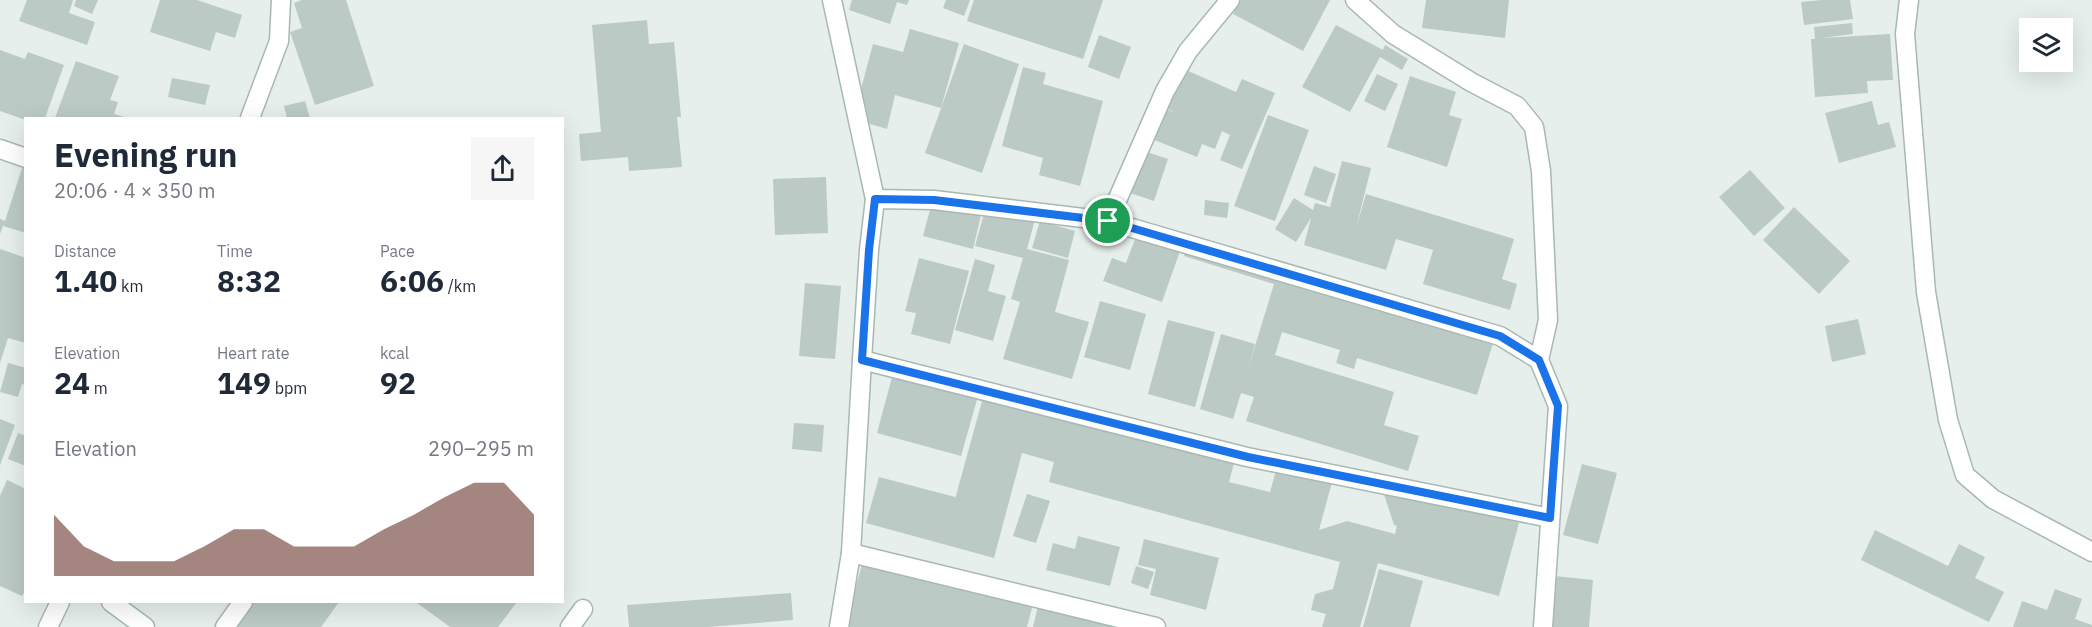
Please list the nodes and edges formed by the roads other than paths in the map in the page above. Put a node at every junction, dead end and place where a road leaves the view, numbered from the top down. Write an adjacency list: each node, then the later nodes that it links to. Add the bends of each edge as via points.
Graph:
1 (281, 0): 6 (street, via 279,41)
2 (832, 0): 9 (street)
3 (1230, 0): 10 (street, via 1188,51 1165,92)
4 (1355, 0): 12 (street, via 1393,34 1517,106 1534,127 1541,171 1548,320)
5 (1909, 0): 14 (street, via 1905,34 1926,292 1948,420 1965,475 1993,499)
6 (250, 117)
7 (0, 148): 8 (street)
8 (24, 157)
9 (875, 199): 10 (street, via 934,200); 11 (street)
10 (1108, 221): 12 (street, via 1500,336)
11 (862, 360): 13 (street, via 1248,457); 15 (street)
12 (1539, 360): 13 (street, via 1558,406)
13 (1550, 518): 26 (street)
14 (2092, 552)
15 (851, 553): 24 (street); 25 (street)
16 (60, 603): 20 (street)
17 (112, 603): 21 (street)
18 (242, 603): 22 (street)
19 (583, 609): 23 (street)
20 (48, 627)
21 (146, 627)
22 (225, 627)
23 (570, 627)
24 (839, 627)
25 (1156, 627)
26 (1543, 627)

